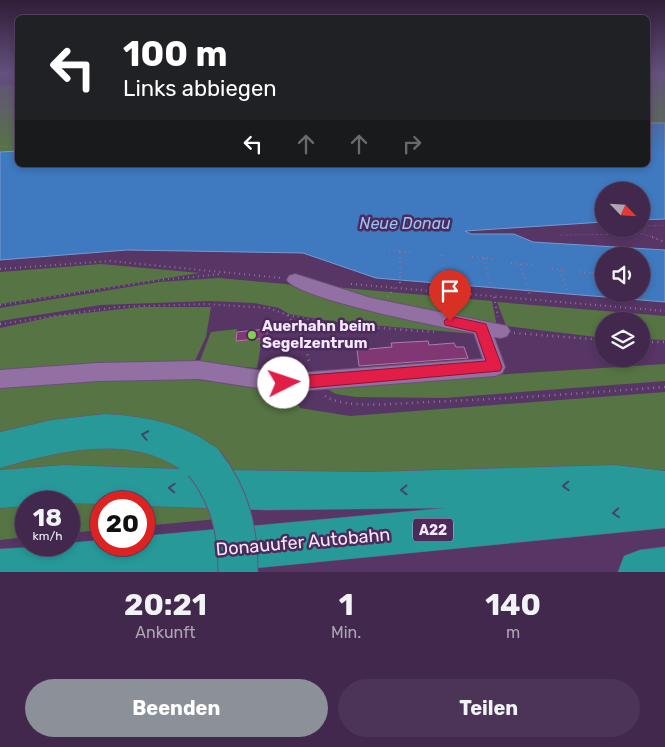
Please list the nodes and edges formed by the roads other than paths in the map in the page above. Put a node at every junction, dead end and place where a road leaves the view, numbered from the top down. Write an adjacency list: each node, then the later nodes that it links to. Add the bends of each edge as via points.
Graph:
1 (295, 280): 2 (lane, via 396,310)
2 (481, 328): 3 (lane); 4 (lane, via 495,367 284,383 199,370 98,372)
3 (501, 331)
4 (0, 379)
5 (0, 450): 11 (highway, one-way to 5, bridge, via 236,536 225,492 204,463 173,442 120,431 77,433)
6 (0, 489): 7 (highway, one-way to 6, via 615,484 371,491 64,484)
7 (665, 490)
8 (665, 508): 10 (highway, Donauufer Autobahn / A22, one-way to 10)
9 (665, 569): 12 (highway)
10 (0, 570)
11 (238, 572)
12 (640, 572)

